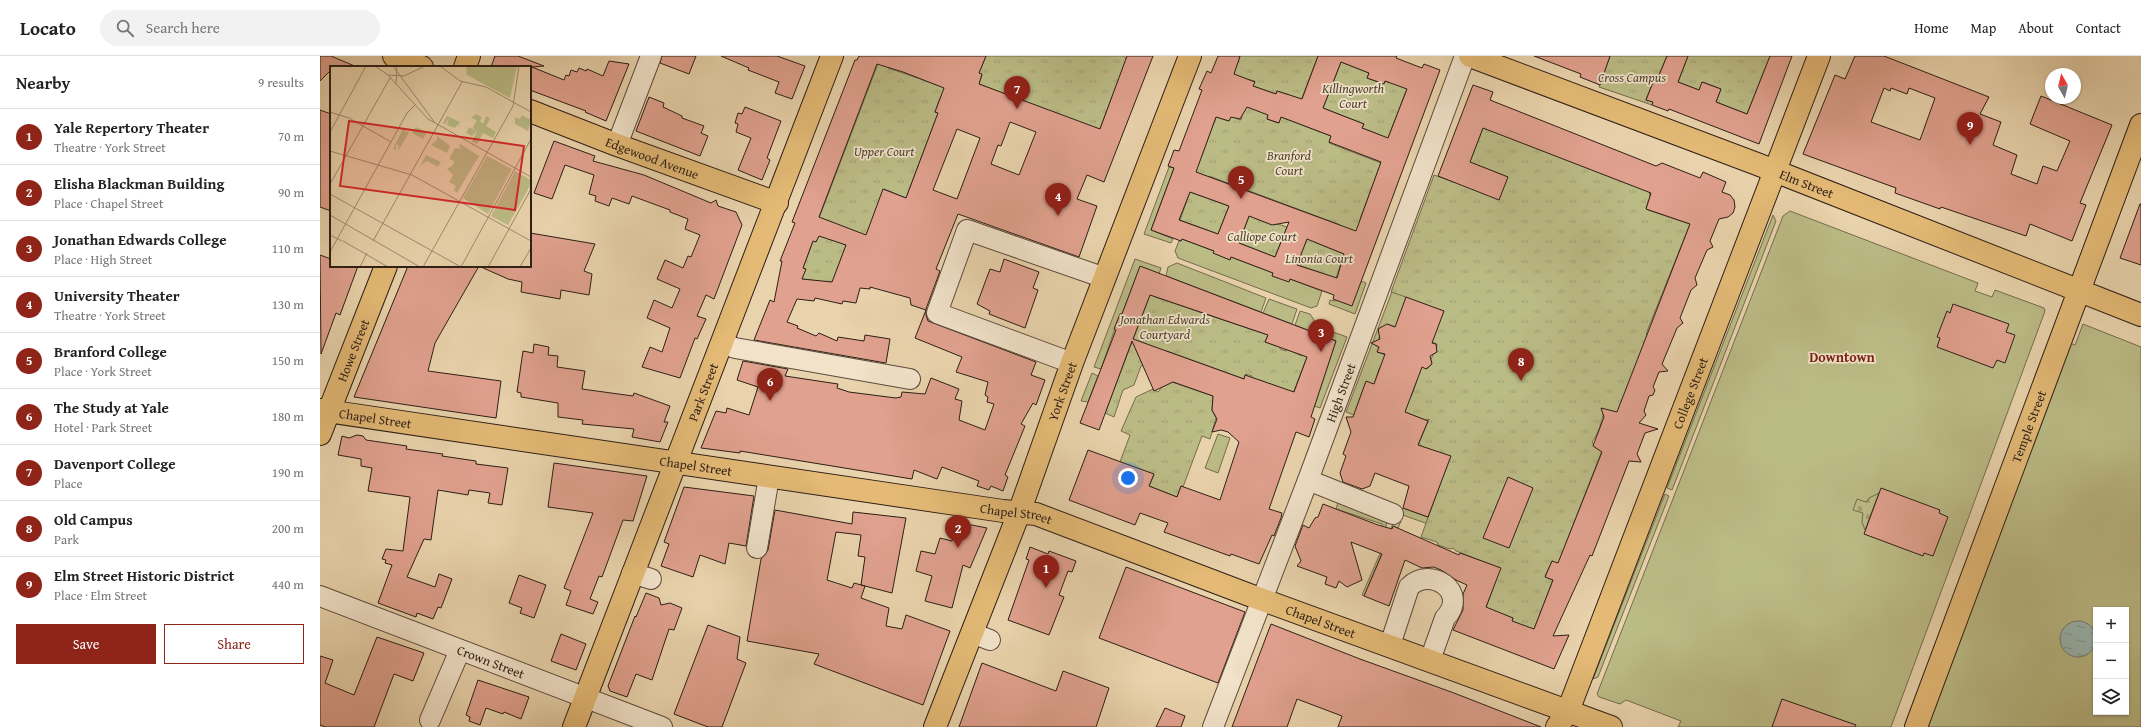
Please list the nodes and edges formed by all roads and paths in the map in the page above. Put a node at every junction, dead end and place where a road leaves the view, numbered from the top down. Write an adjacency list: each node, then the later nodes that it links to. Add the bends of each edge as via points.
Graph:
1 (394, 56): 9 (main road)
2 (469, 56): 10 (main road)
3 (651, 56): 13 (street)
4 (832, 56): 15 (main road, Park Street)
5 (1190, 56): 17 (main road, York Street)
6 (1465, 56): 27 (street, High Street)
7 (1470, 56): 14 (main road, Elm Street)
8 (1819, 56): 14 (main road, College Street)
9 (419, 66)
10 (465, 66)
11 (531, 110): 13 (main road, Edgewood Avenue)
12 (2140, 129): 18 (main road, Temple Street)
13 (617, 146): 15 (main road, Edgewood Avenue)
14 (1774, 172): 18 (main road, Elm Street); 38 (main road, College Street)
15 (776, 203): 20 (main road, Park Street)
16 (386, 267): 23 (main road, Howe Street)
17 (1105, 278): 21 (main road, York Street); 21 (street, via 967,230 937,313)
18 (2078, 292): 19 (main road, Elm Street); 44 (main road, Temple Street)
19 (2141, 315)
20 (722, 343): 22 (street, via 735,348); 25 (main road, Park Street)
21 (1072, 364): 28 (main road, York Street)
22 (910, 379)
23 (324, 410): 24 (main road, Howe Street); 25 (main road, Chapel Street)
24 (320, 434)
25 (676, 463): 26 (main road, Chapel Street); 36 (main road, Park Street, via 642,576)
26 (769, 477): 28 (main road, Chapel Street); 30 (street)
27 (1308, 480): 29 (street); 32 (street, High Street)
28 (1020, 513): 32 (main road, Chapel Street, via 1036,514); 42 (main road, York Street, via 981,637)
29 (1393, 514)
30 (757, 548)
31 (320, 596): 34 (street, Crown Street)
32 (1262, 599): 33 (main road, Chapel Street); 37 (street, High Street)
33 (1390, 645): 35 (main road, Chapel Street); 35 (street, via 1409,587 1422,578 1434,580 1447,586 1452,592 1453,602)
34 (460, 650): 36 (street, Crown Street); 39 (street)
35 (1430, 660): 38 (main road, Chapel Street)
36 (585, 698): 40 (street, Crown Street); 41 (main road, Park Street)
37 (1216, 718)
38 (1562, 719): 43 (main road, Chapel Street)
39 (430, 720)
40 (660, 720)
41 (574, 727)
42 (935, 727)
43 (1611, 727)
44 (1916, 727)

